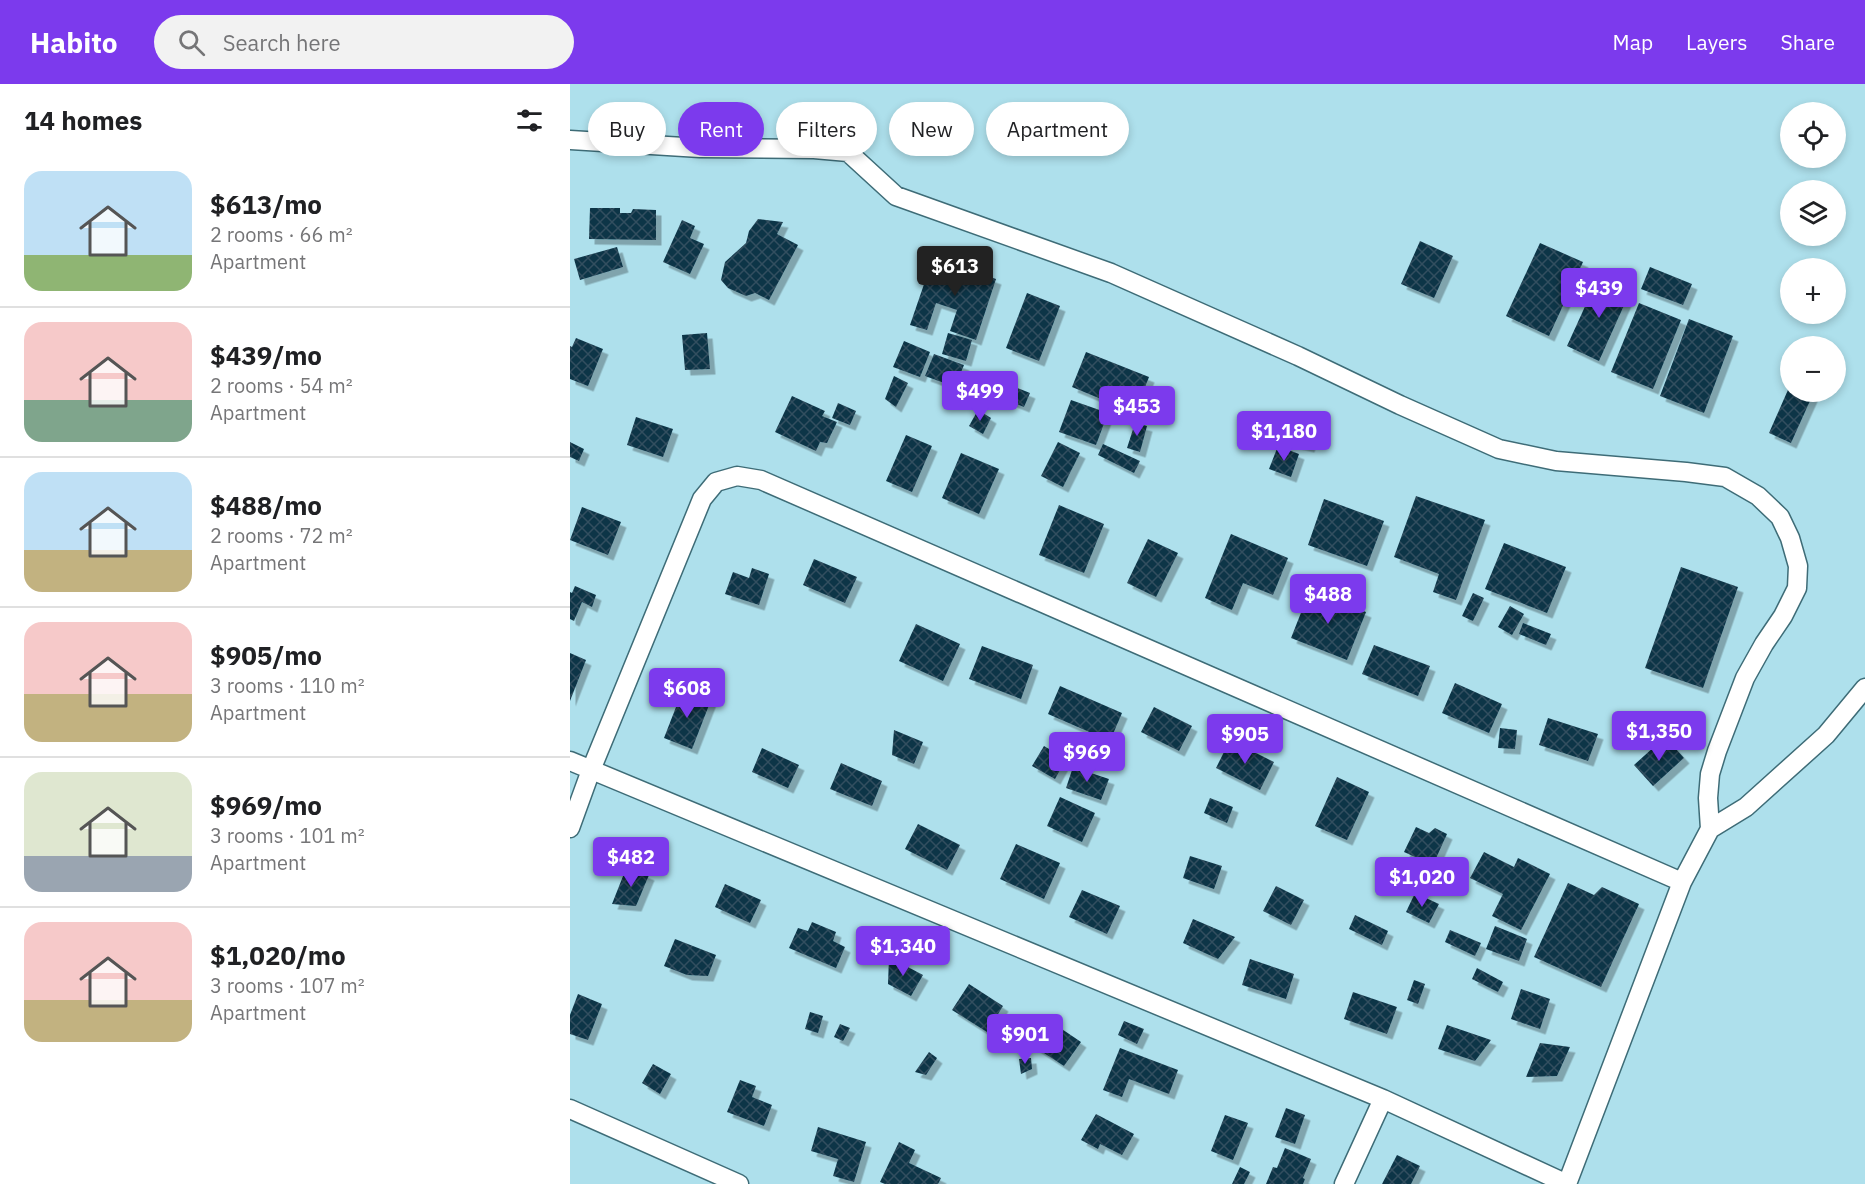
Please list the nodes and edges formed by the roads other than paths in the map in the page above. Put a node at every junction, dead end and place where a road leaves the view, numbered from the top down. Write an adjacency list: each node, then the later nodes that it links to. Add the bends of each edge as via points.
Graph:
1 (570, 140): 6 (street, via 848,152 896,196 1111,273 1498,449 1556,461 1725,477 1758,496 1780,517 1790,538 1798,566 1797,588 1745,678 1717,751 1710,774)
2 (1865, 688): 6 (street, via 1826,735 1746,807)
3 (570, 761): 4 (street)
4 (591, 770): 5 (street); 7 (street, via 702,499 716,482 737,477 761,480); 8 (street)
5 (570, 828)
6 (1710, 830): 7 (street)
7 (1682, 882): 12 (street)
8 (1383, 1099): 11 (street); 12 (street)
9 (570, 1108): 10 (street)
10 (738, 1184)
11 (1344, 1184)
12 (1567, 1184)

